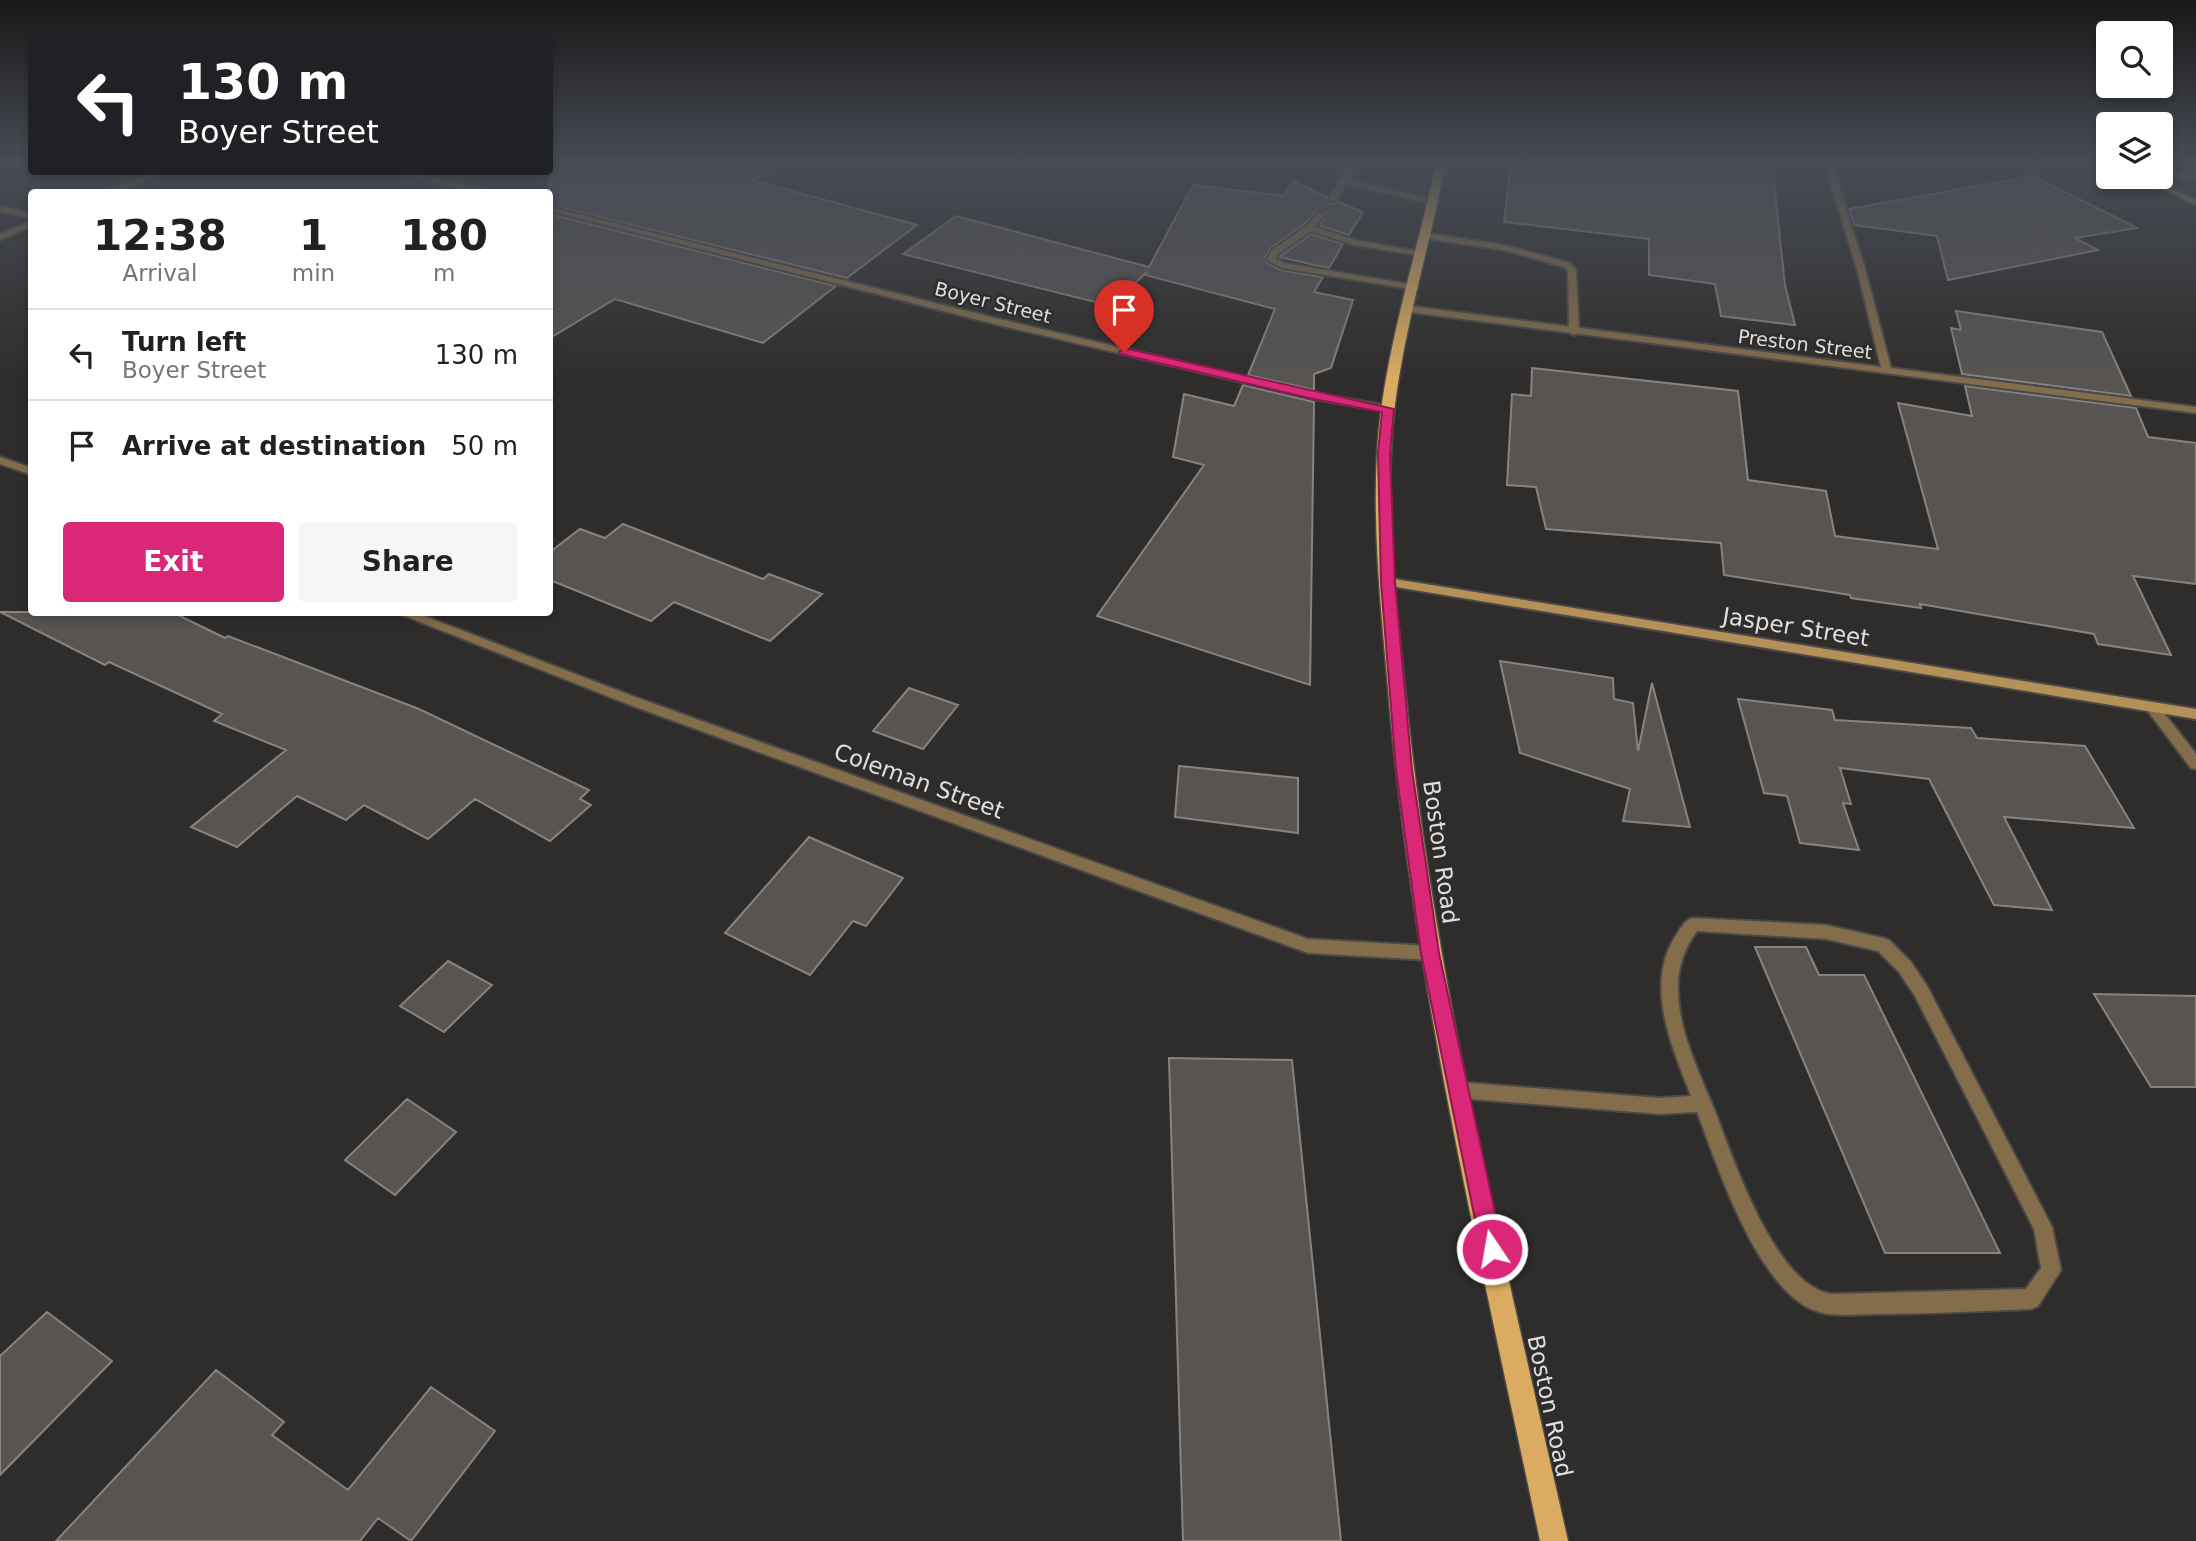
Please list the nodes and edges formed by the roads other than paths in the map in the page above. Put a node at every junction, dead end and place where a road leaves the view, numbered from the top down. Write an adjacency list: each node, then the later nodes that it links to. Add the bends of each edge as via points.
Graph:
1 (653, 235): 11 (street, Boyer Street, via 999,322)
2 (1300, 235): 7 (street, via 1271,259 1282,265)
3 (1332, 235): 6 (street)
4 (1850, 235): 10 (street)
5 (1425, 236): 6 (main road, Boston Road); 9 (street, via 1504,248 1567,265 1574,285)
6 (1422, 253): 7 (main road, Boston Road)
7 (1414, 288): 8 (main road, Boston Road)
8 (1409, 309): 9 (street, Preston Street); 11 (main road, Boston Road)
9 (1574, 332): 10 (street, Preston Street)
10 (1887, 371): 12 (street, Preston Street)
11 (1388, 409): 15 (main road, Boston Road, via 1384,453)
12 (2196, 410)
13 (0, 460): 14 (street)
14 (28, 470)
15 (1388, 582): 17 (main road, Jasper Street); 20 (main road, Boston Road, via 1400,739)
16 (411, 616): 20 (street, Coleman Street, via 1308,946)
17 (2152, 707): 18 (main road, Jasper Street); 19 (street)
18 (2196, 714)
19 (2196, 764)
20 (1430, 953): 21 (main road, Boston Road)
21 (1458, 1090): 22 (street, via 1660,1106); 23 (main road, Boston Road)
22 (1703, 1104): 22 (street, via 1758,1236 1785,1277 1821,1304 2031,1299 2051,1270 2043,1227 1934,1016 1905,967 1883,945 1826,932 1693,924 1683,935 1672,966 1671,1018)
23 (1554, 1541)

